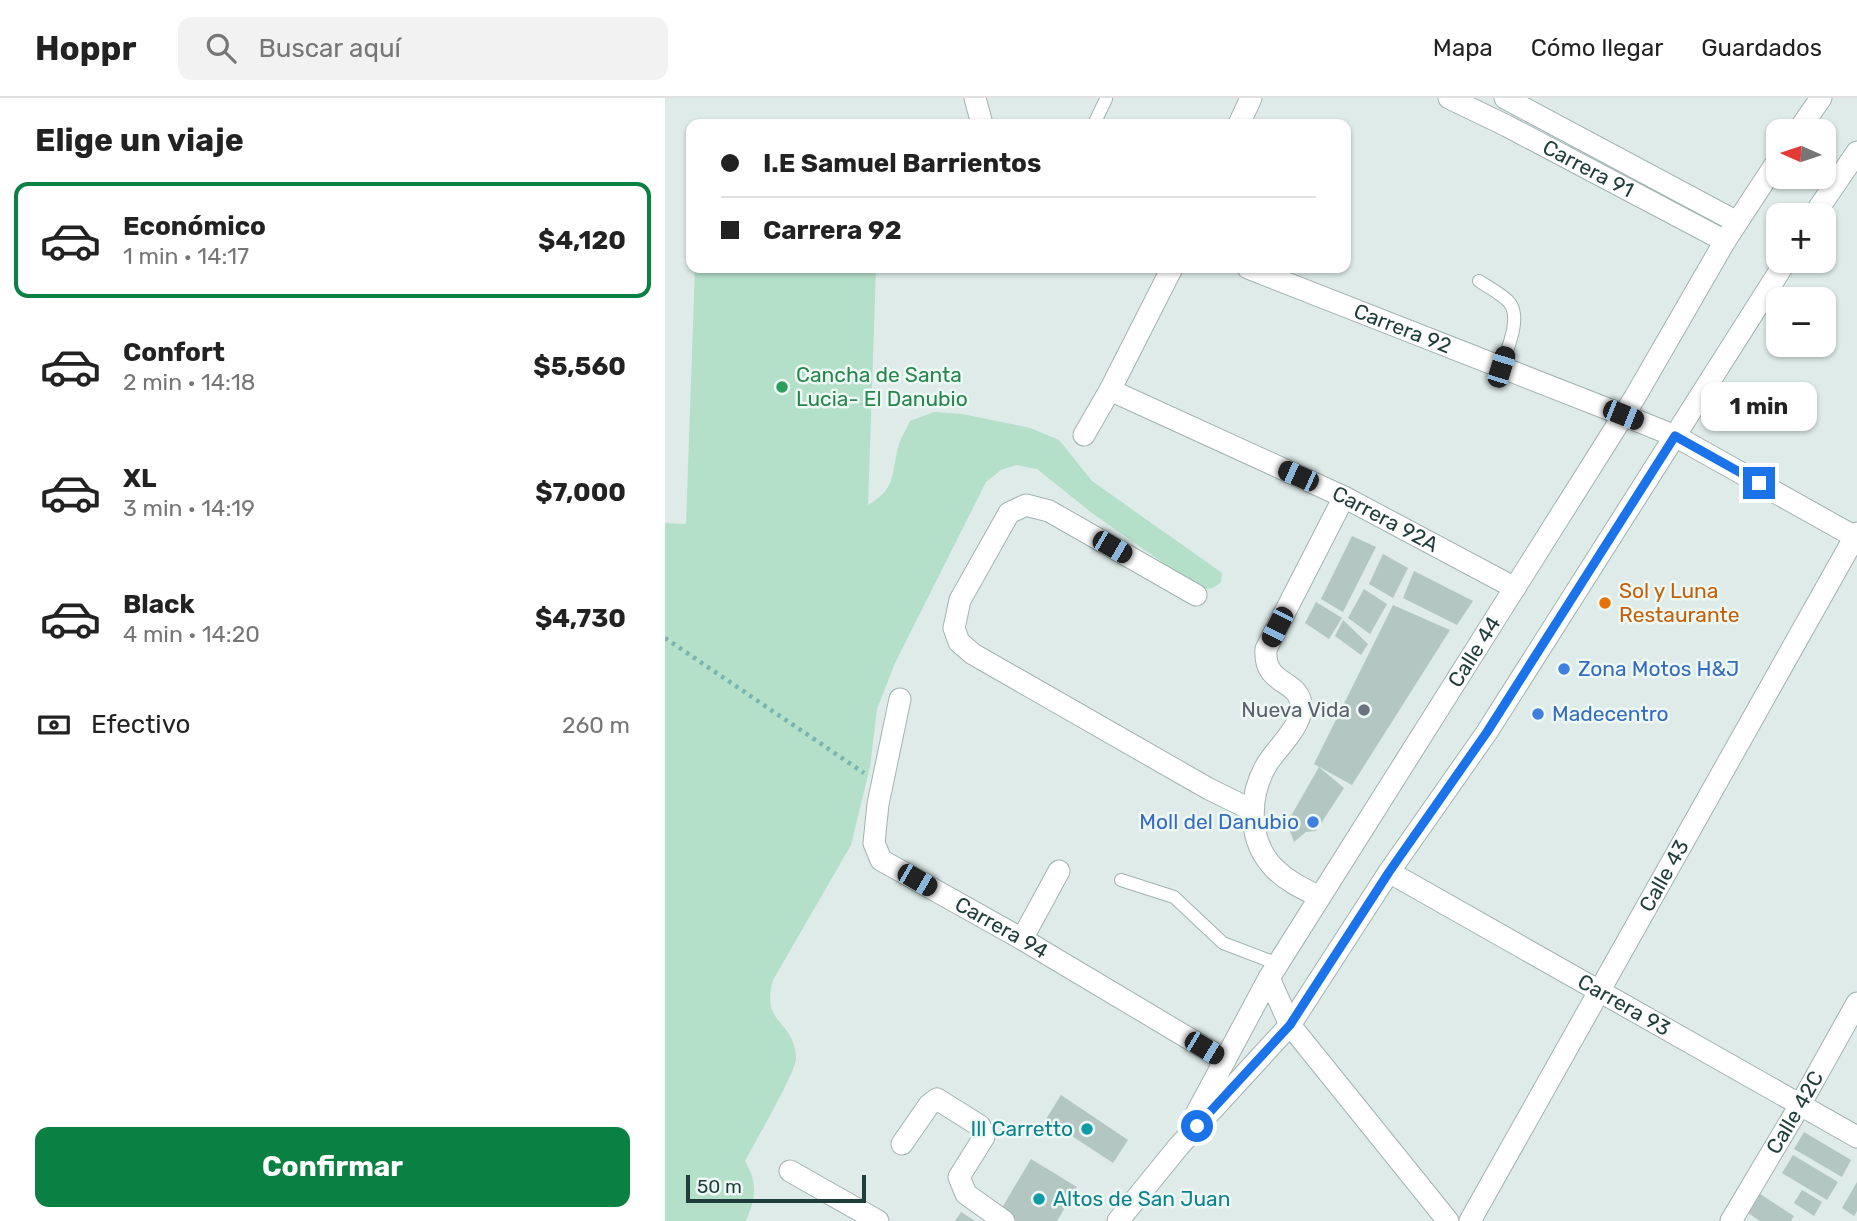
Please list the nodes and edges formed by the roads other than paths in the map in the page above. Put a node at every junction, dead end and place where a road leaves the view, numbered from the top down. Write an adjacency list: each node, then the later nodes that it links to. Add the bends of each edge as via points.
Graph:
1 (975, 98): 7 (street)
2 (1251, 98): 9 (street)
3 (1449, 98): 11 (street, Carrera 91)
4 (1821, 98): 10 (street)
5 (1107, 99): 8 (lane)
6 (1515, 100): 11 (street); 15 (street, Carrera 91)
7 (981, 119)
8 (1097, 119)
9 (1241, 119)
10 (1806, 119)
11 (1507, 126): 16 (street, Carrera 91)
12 (1857, 152): 14 (street)
13 (1766, 178): 15 (street, Calle 44)
14 (1822, 203)
15 (1737, 222): 16 (street, Calle 44)
16 (1725, 241): 23 (street, Calle 44)
17 (1168, 273): 22 (street)
18 (1261, 273): 21 (street, Carrera 92)
19 (1778, 273): 25 (street, Calle 44)
20 (1479, 281): 21 (lane, via 1514,310)
21 (1501, 367): 23 (street, Carrera 92)
22 (1110, 390): 24 (street); 26 (street, Carrera 92A)
23 (1623, 415): 25 (street, Carrera 92); 28 (street, Calle 44)
24 (1084, 435)
25 (1675, 436): 27 (street, Carrera 92); 33 (street, Calle 44, via 1487,732)
26 (1343, 496): 28 (street, Carrera 92A); 31 (street, via 1266,649 1267,667 1296,691 1301,712 1266,765)
27 (1856, 536): 38 (street, Calle 43)
28 (1515, 587): 35 (street, Calle 44)
29 (1196, 595): 31 (street, via 1049,511 1026,505 1009,513 960,600 954,628 959,642 973,654)
30 (900, 699): 36 (street, Carrera 94, via 874,843 881,860)
31 (1252, 810): 35 (street, via 1257,838 1270,863 1286,879)
32 (1059, 871): 36 (street)
33 (1389, 872): 38 (street, Carrera 93); 40 (street, Calle 44)
34 (1121, 880): 37 (lane, via 1174,897 1223,943)
35 (1320, 897): 37 (street, Calle 44)
36 (1022, 939): 41 (street, Carrera 94)
37 (1274, 971): 40 (street); 41 (street, Calle 44)
38 (1599, 990): 42 (street, Carrera 93); 51 (street, Calle 43)
39 (1857, 1003): 42 (street, Calle 42C)
40 (1290, 1025): 45 (street, Calle 44); 50 (street)
41 (1225, 1060): 45 (street, Calle 44)
42 (1800, 1105): 43 (street, Carrera 93); 52 (street, Calle 42C)
43 (1857, 1137)
44 (902, 1144): 48 (street, via 937,1099 980,1126 984,1138 959,1177 965,1194)
45 (1179, 1146): 49 (street, Calle 44)
46 (790, 1171): 47 (street)
47 (878, 1221)
48 (1004, 1221)
49 (1118, 1221)
50 (1448, 1221)
51 (1470, 1221)
52 (1731, 1221)

